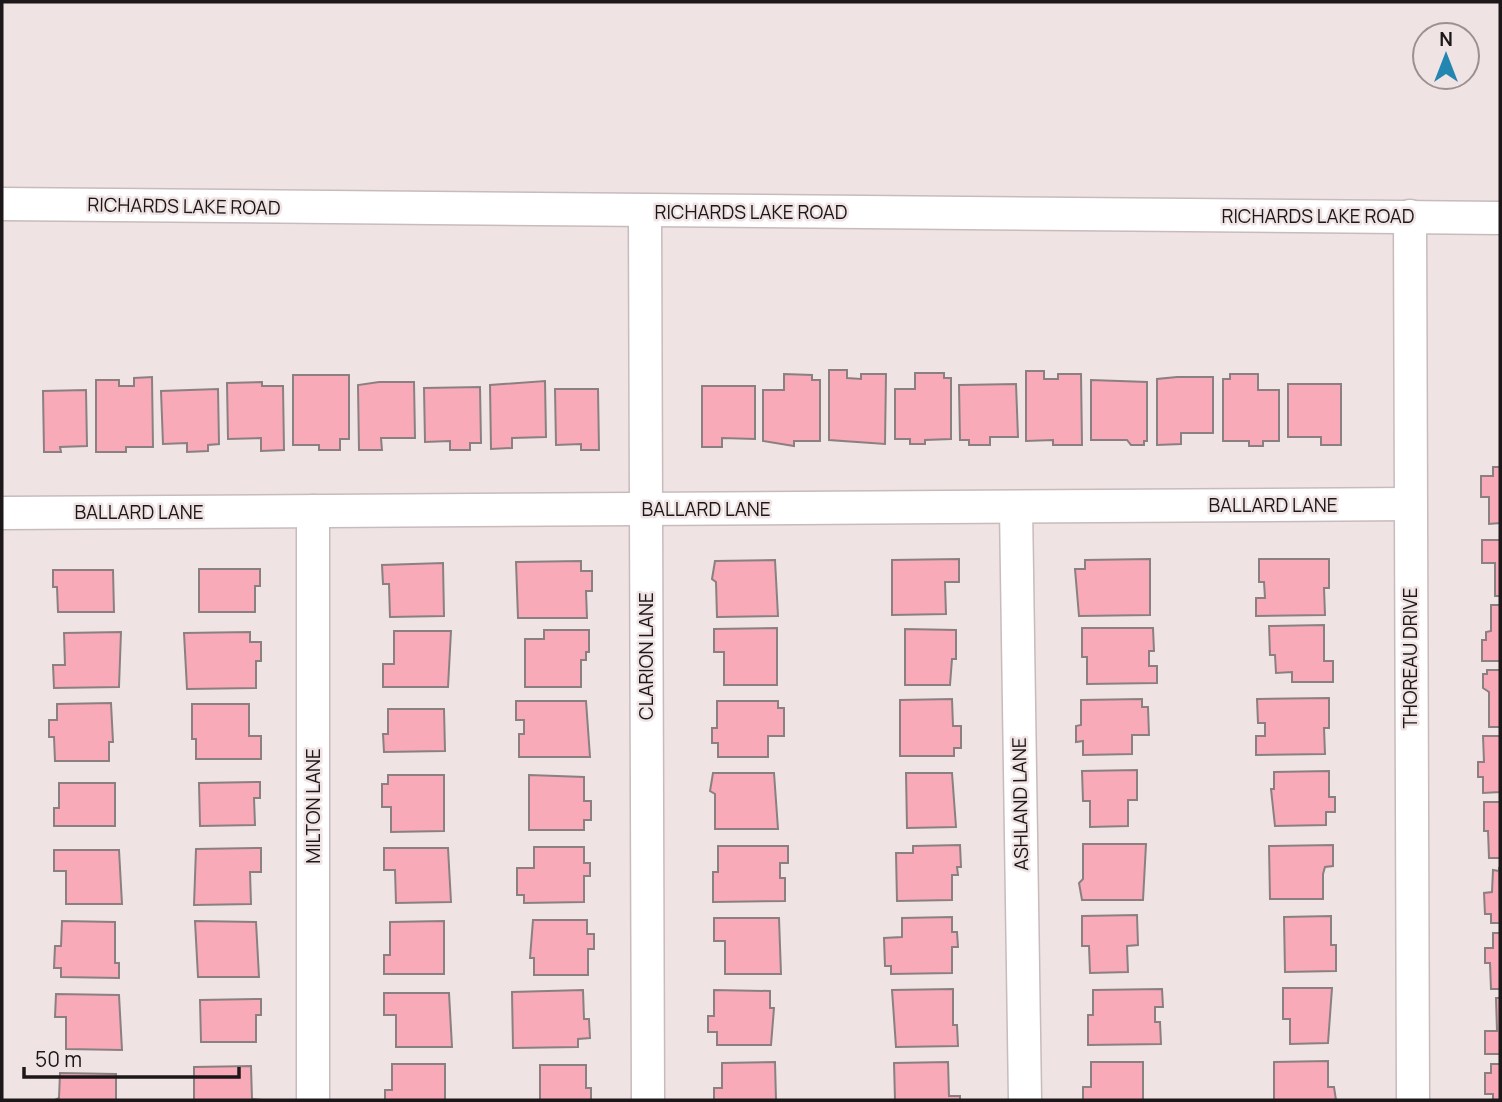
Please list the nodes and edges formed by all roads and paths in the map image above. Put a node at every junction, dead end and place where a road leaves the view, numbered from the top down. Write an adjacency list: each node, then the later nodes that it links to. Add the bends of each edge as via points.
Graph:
1 (2, 204): 2 (street, RICHARDS LAKE ROAD)
2 (645, 212): 3 (street, RICHARDS LAKE ROAD); 7 (street, CLARION LANE)
3 (1410, 216): 4 (street, RICHARDS LAKE ROAD); 5 (street, THOREAU DRIVE)
4 (1500, 218)
5 (1410, 504): 6 (street, BALLARD LANE); 13 (street, THOREAU DRIVE)
6 (1016, 507): 7 (street, BALLARD LANE); 12 (street, ASHLAND LANE)
7 (645, 509): 8 (street, BALLARD LANE); 11 (street, CLARION LANE)
8 (313, 511): 9 (street, BALLARD LANE); 10 (street, MILTON LANE)
9 (2, 513)
10 (313, 1100)
11 (648, 1100)
12 (1025, 1100)
13 (1413, 1100)

